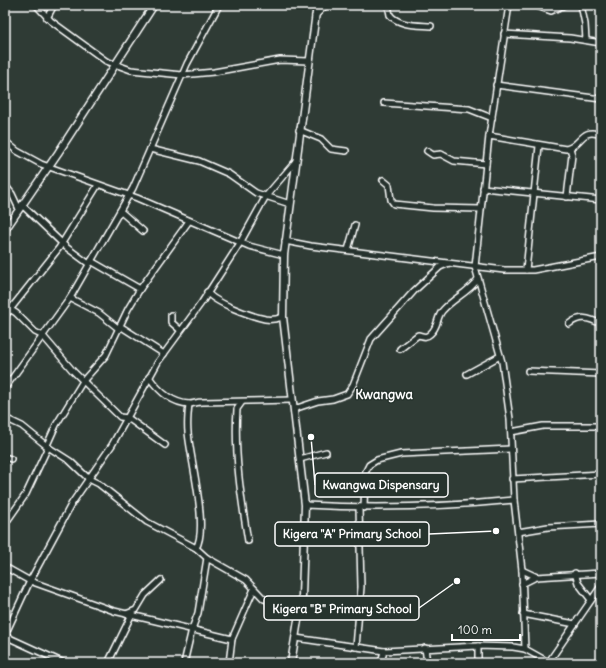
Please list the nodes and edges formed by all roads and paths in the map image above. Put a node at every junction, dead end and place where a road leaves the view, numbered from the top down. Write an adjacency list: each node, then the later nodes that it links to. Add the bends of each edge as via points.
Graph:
1 (36, 5): 13 (street)
2 (54, 5): 13 (street)
3 (154, 5): 19 (street)
4 (219, 5): 20 (street)
5 (317, 5): 12 (street)
6 (326, 5): 12 (street)
7 (388, 5): 14 (street, via 390,16 396,20 407,24)
8 (509, 5): 15 (street)
9 (534, 5): 10 (street, via 552,11)
10 (564, 5)
11 (581, 5): 16 (street)
12 (315, 16): 18 (street)
13 (47, 18): 19 (street)
14 (431, 26)
15 (504, 34): 16 (street); 21 (street)
16 (586, 40): 17 (street)
17 (601, 43)
18 (309, 61): 20 (street, via 280,60 222,71); 25 (street)
19 (116, 66): 20 (street); 38 (street)
20 (182, 75): 33 (street)
21 (496, 85): 22 (street); 24 (street)
22 (601, 99)
23 (384, 102): 24 (street, via 469,109)
24 (492, 118): 26 (street)
25 (300, 130): 34 (street, via 320,139 331,149); 36 (street)
26 (489, 136): 29 (street); 37 (street)
27 (601, 136): 31 (street, via 587,134)
28 (5, 141): 30 (street)
29 (539, 146): 31 (street); 43 (street)
30 (11, 147): 32 (street); 38 (street)
31 (570, 148): 46 (street, via 572,155)
32 (5, 150)
33 (150, 150): 44 (street); 45 (street, via 199,160 229,174 256,193)
34 (346, 151)
35 (427, 151): 37 (street, via 433,155 441,154 454,161)
36 (296, 161): 45 (street); 48 (street)
37 (486, 164): 42 (street)
38 (49, 166): 41 (street); 49 (street)
39 (383, 180): 50 (street, via 389,185 394,204)
40 (5, 185): 49 (street)
41 (98, 185): 44 (street); 58 (street)
42 (483, 188): 43 (street); 50 (street)
43 (534, 194): 46 (street); 65 (street)
44 (128, 196): 51 (street); 52 (street)
45 (266, 196): 48 (street); 57 (street)
46 (567, 197): 47 (street)
47 (601, 200)
48 (290, 204): 56 (street)
49 (20, 207): 54 (street); 58 (street)
50 (481, 209): 64 (street)
51 (120, 211): 55 (street); 62 (street)
52 (189, 221): 57 (street); 67 (street)
53 (355, 225): 59 (street)
54 (5, 230)
55 (143, 231)
56 (286, 241): 59 (street); 60 (street)
57 (240, 242): 60 (street, via 260,250); 68 (street)
58 (62, 243): 62 (street); 70 (street)
59 (348, 250): 63 (street)
60 (284, 255): 73 (street)
61 (601, 257): 65 (street)
62 (90, 263): 67 (street); 69 (street)
63 (448, 263): 64 (street); 91 (street, via 440,267 414,292 370,340 347,394)
64 (475, 267): 65 (street); 66 (street)
65 (526, 270)
66 (478, 279): 79 (street, via 470,289 460,294 443,310 436,328 430,334 425,337 418,335); 81 (street)
67 (140, 289): 76 (street)
68 (207, 292): 73 (street, via 213,299 255,316 274,319); 77 (street)
69 (70, 298): 76 (street); 78 (street)
70 (7, 308): 72 (street); 78 (street)
71 (171, 315): 77 (street, via 171,322)
72 (5, 316)
73 (283, 316): 88 (street)
74 (569, 324): 75 (street, via 576,319 585,318)
75 (601, 324)
76 (120, 327): 80 (street); 86 (street, via 106,355)
77 (180, 330): 80 (street)
78 (43, 336): 86 (street); 87 (street)
79 (400, 349)
80 (164, 354): 85 (street)
81 (500, 356): 83 (street); 95 (street)
82 (528, 371): 84 (street)
83 (467, 374)
84 (601, 374)
85 (149, 377): 90 (street, via 159,391 170,398); 93 (street)
86 (83, 381): 93 (street, via 120,417); 96 (street, via 56,425)
87 (5, 388)
88 (292, 400): 89 (street); 91 (street)
89 (242, 402): 90 (street); 112 (street, via 237,409 237,453)
90 (189, 404): 113 (street, via 187,431 200,517 200,540)
91 (294, 409): 102 (street)
92 (5, 418): 96 (street, via 22,426)
93 (128, 418): 97 (street); 104 (street)
94 (601, 426): 95 (street, via 543,426)
95 (510, 432): 98 (street)
96 (48, 446): 104 (street, via 70,461); 109 (street, via 26,494)
97 (165, 446)
98 (511, 449): 105 (street); 108 (street, via 401,454 377,460 369,465 365,474)
99 (326, 452): 102 (street)
100 (5, 457): 101 (street)
101 (11, 459)
102 (300, 459): 107 (street)
103 (601, 474): 105 (street)
104 (89, 479): 113 (street, via 147,522); 121 (street, via 68,509)
105 (512, 479): 106 (street)
106 (514, 500): 108 (street, via 449,506); 111 (street)
107 (305, 505): 108 (street); 126 (street, via 304,574)
108 (361, 508): 135 (street, via 361,587)
109 (5, 524)
110 (601, 524): 111 (street, via 548,527)
111 (518, 532): 116 (street)
112 (248, 541)
113 (196, 548): 114 (street)
114 (207, 558): 124 (street, via 246,580); 130 (street, via 198,613)
115 (5, 567): 121 (street)
116 (522, 570): 119 (street); 122 (street)
117 (575, 573): 118 (street); 119 (street); 125 (street, via 578,583)
118 (601, 573)
119 (538, 577): 122 (street)
120 (161, 580): 128 (street)
121 (30, 581): 128 (street); 131 (street)
122 (522, 584): 127 (street)
123 (601, 586): 125 (street)
124 (254, 589): 126 (street, via 272,603); 133 (street)
125 (591, 600): 129 (street)
126 (300, 608): 132 (street)
127 (524, 614): 129 (street); 137 (street)
128 (129, 615): 130 (street); 141 (street)
129 (575, 624): 147 (street)
130 (192, 629): 133 (street); 142 (street)
131 (5, 635): 140 (street)
132 (296, 638): 135 (street); 144 (street)
133 (232, 639): 143 (street)
134 (478, 646): 136 (street); 137 (street); 146 (street)
135 (356, 647): 138 (street)
136 (426, 648): 138 (street); 145 (street)
137 (525, 649): 147 (street)
138 (384, 651): 139 (street)
139 (380, 662)
140 (64, 663)
141 (108, 663)
142 (184, 663)
143 (230, 663)
144 (291, 663)
145 (427, 663)
146 (478, 663)
147 (549, 663)

